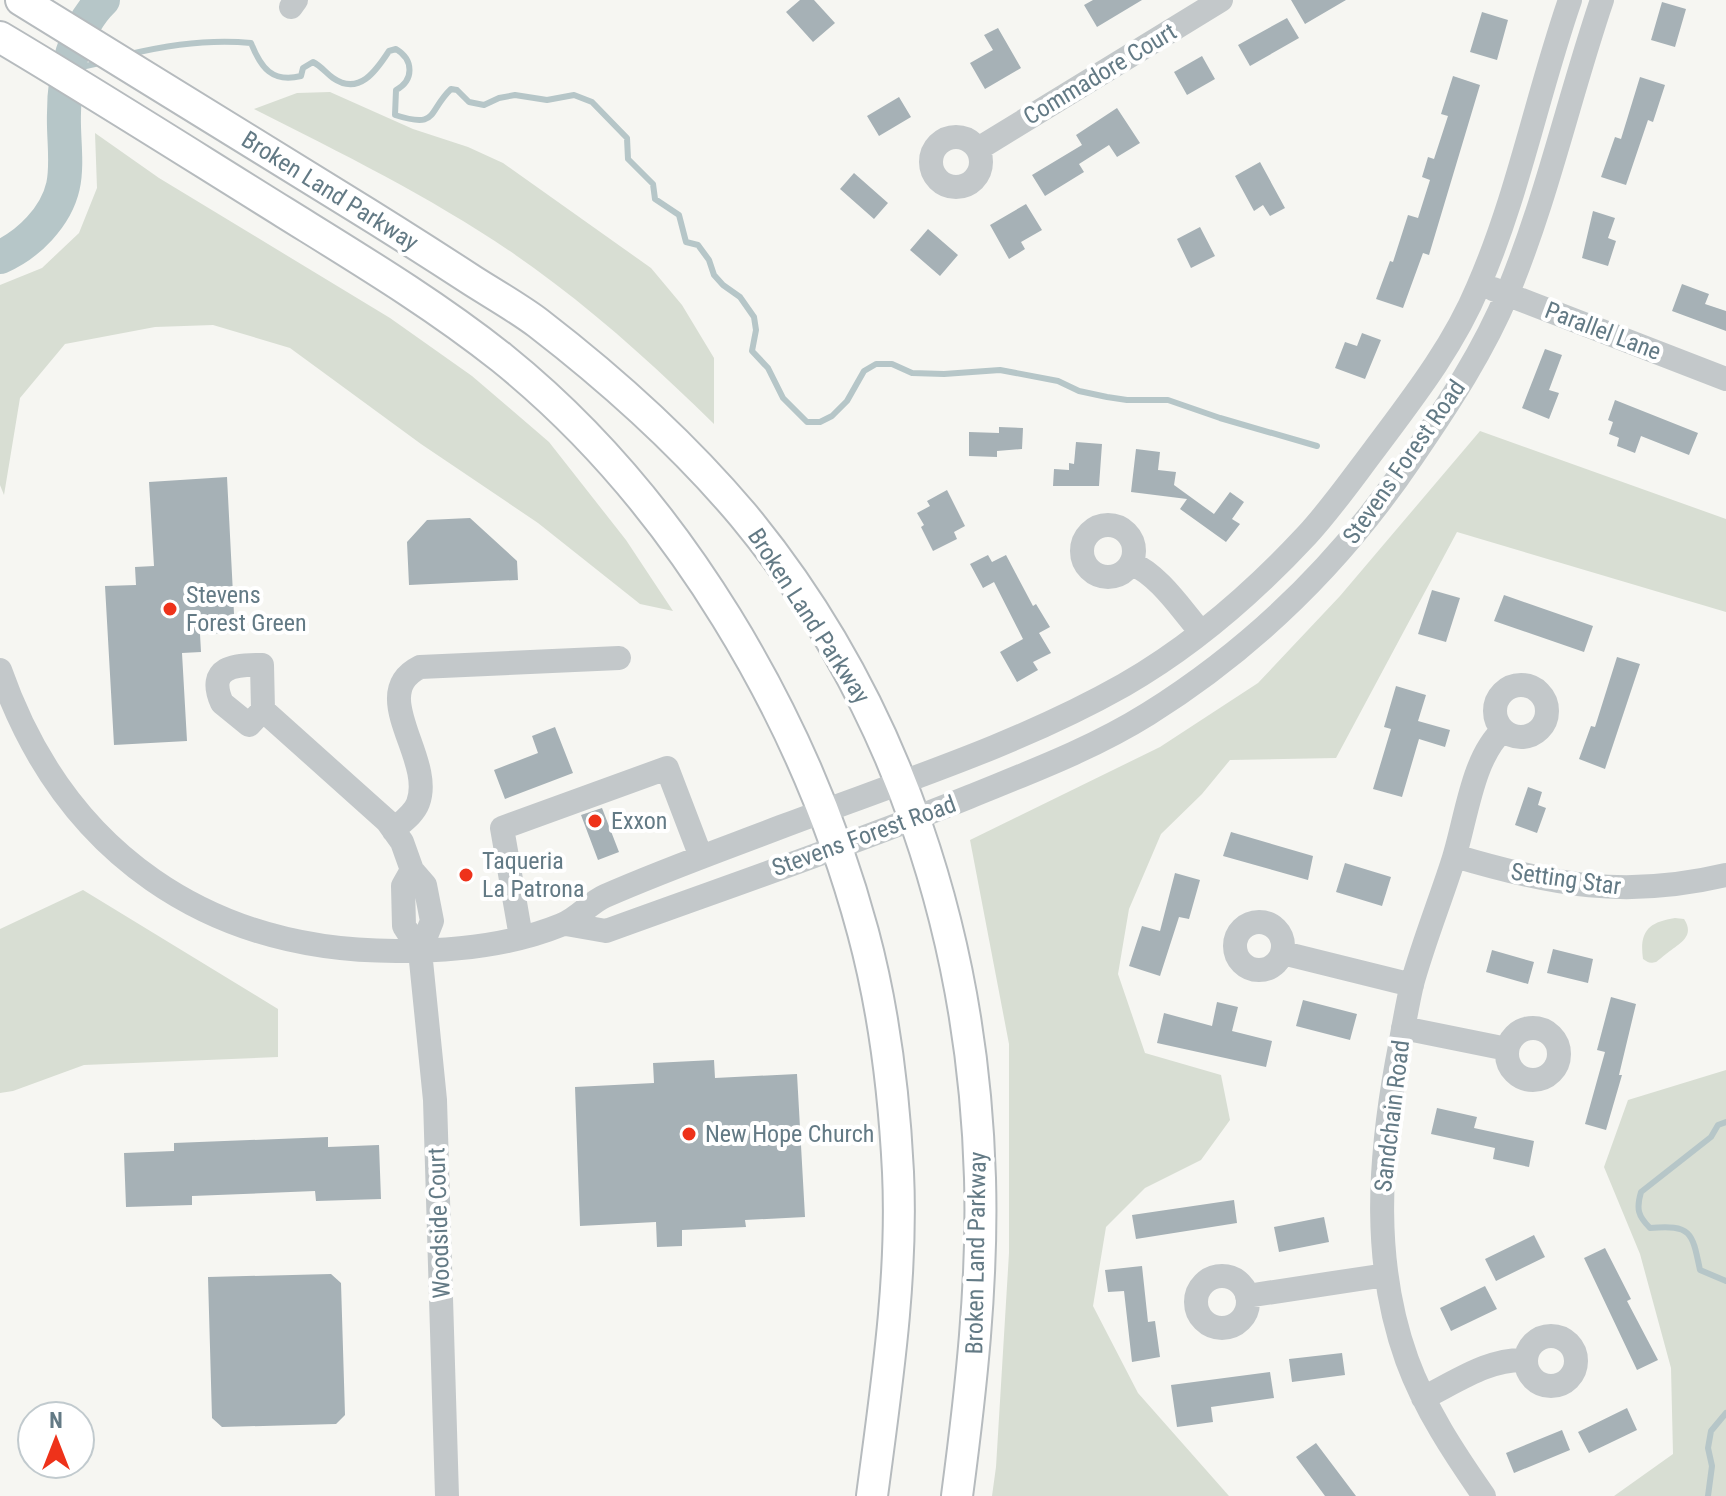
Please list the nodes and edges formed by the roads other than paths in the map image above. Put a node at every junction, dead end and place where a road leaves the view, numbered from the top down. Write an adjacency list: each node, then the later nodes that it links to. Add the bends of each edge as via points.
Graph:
1 (22, 0): 16 (main road, Broken Land Parkway, via 534,320 652,420 743,516 789,578 866,702)
2 (1221, 0): 6 (street, Commadore Court)
3 (1570, 0): 7 (street, Stevens Forest Road)
4 (1602, 0): 8 (street, Stevens Forest Road)
5 (5, 40): 17 (main road, Broken Land Parkway, via 397,283 512,367 602,453 719,605)
6 (978, 149)
7 (1480, 284): 8 (street, Parallel Lane); 11 (street, Stevens Forest Road, via 1411,401 1310,532)
8 (1507, 294): 9 (street, Parallel Lane); 18 (street, Stevens Forest Road, via 1466,373 1383,502 1335,560 1266,627 1192,685 1095,744)
9 (1726, 379)
10 (1131, 563): 11 (street, via 1145,569)
11 (1201, 632): 16 (street, Stevens Forest Road, via 1129,682 1066,716)
12 (619, 658): 19 (street, via 411,671 397,698 421,786 414,810)
13 (0, 670): 26 (street, Stevens Forest Road, via 27,736 59,790 106,842 151,879 217,916 273,936 340,949)
14 (263, 710): 19 (street)
15 (1503, 730): 21 (street, Sandchain Road, via 1483,757)
16 (902, 782): 17 (street, Stevens Forest Road); 18 (main road, Broken Land Parkway)
17 (824, 811): 20 (main road, Broken Land Parkway); 22 (street, Stevens Forest Road)
18 (916, 819): 20 (street, Stevens Forest Road); 37 (main road, Broken Land Parkway, via 959,986 977,1118 975,1349)
19 (393, 830): 26 (street, via 425,885 432,921)
20 (837, 847): 24 (street, Stevens Forest Road, via 606,931); 36 (main road, Broken Land Parkway, via 878,998 898,1176 892,1340)
21 (1455, 856): 23 (street, Setting Star, via 1523,877 1594,888 1633,889); 28 (street, Sandchain Road)
22 (701, 857): 24 (street, Stevens Forest Road, via 598,899); 25 (street, via 667,768 502,828)
23 (1726, 875)
24 (566, 924): 25 (street, Stevens Forest Road)
25 (521, 937): 26 (street, Stevens Forest Road)
26 (420, 951): 35 (street, Woodside Court, via 435,1100)
27 (1283, 953): 28 (street)
28 (1412, 985): 29 (street, Sandchain Road)
29 (1403, 1028): 30 (street); 31 (street, Sandchain Road, via 1383,1159)
30 (1507, 1049)
31 (1386, 1275): 32 (street); 34 (street, Sandchain Road, via 1407,1359)
32 (1247, 1296)
33 (1526, 1360): 34 (street, via 1492,1364)
34 (1423, 1398): 38 (street, Sandchain Road)
35 (447, 1496)
36 (872, 1496)
37 (957, 1496)
38 (1484, 1496)

